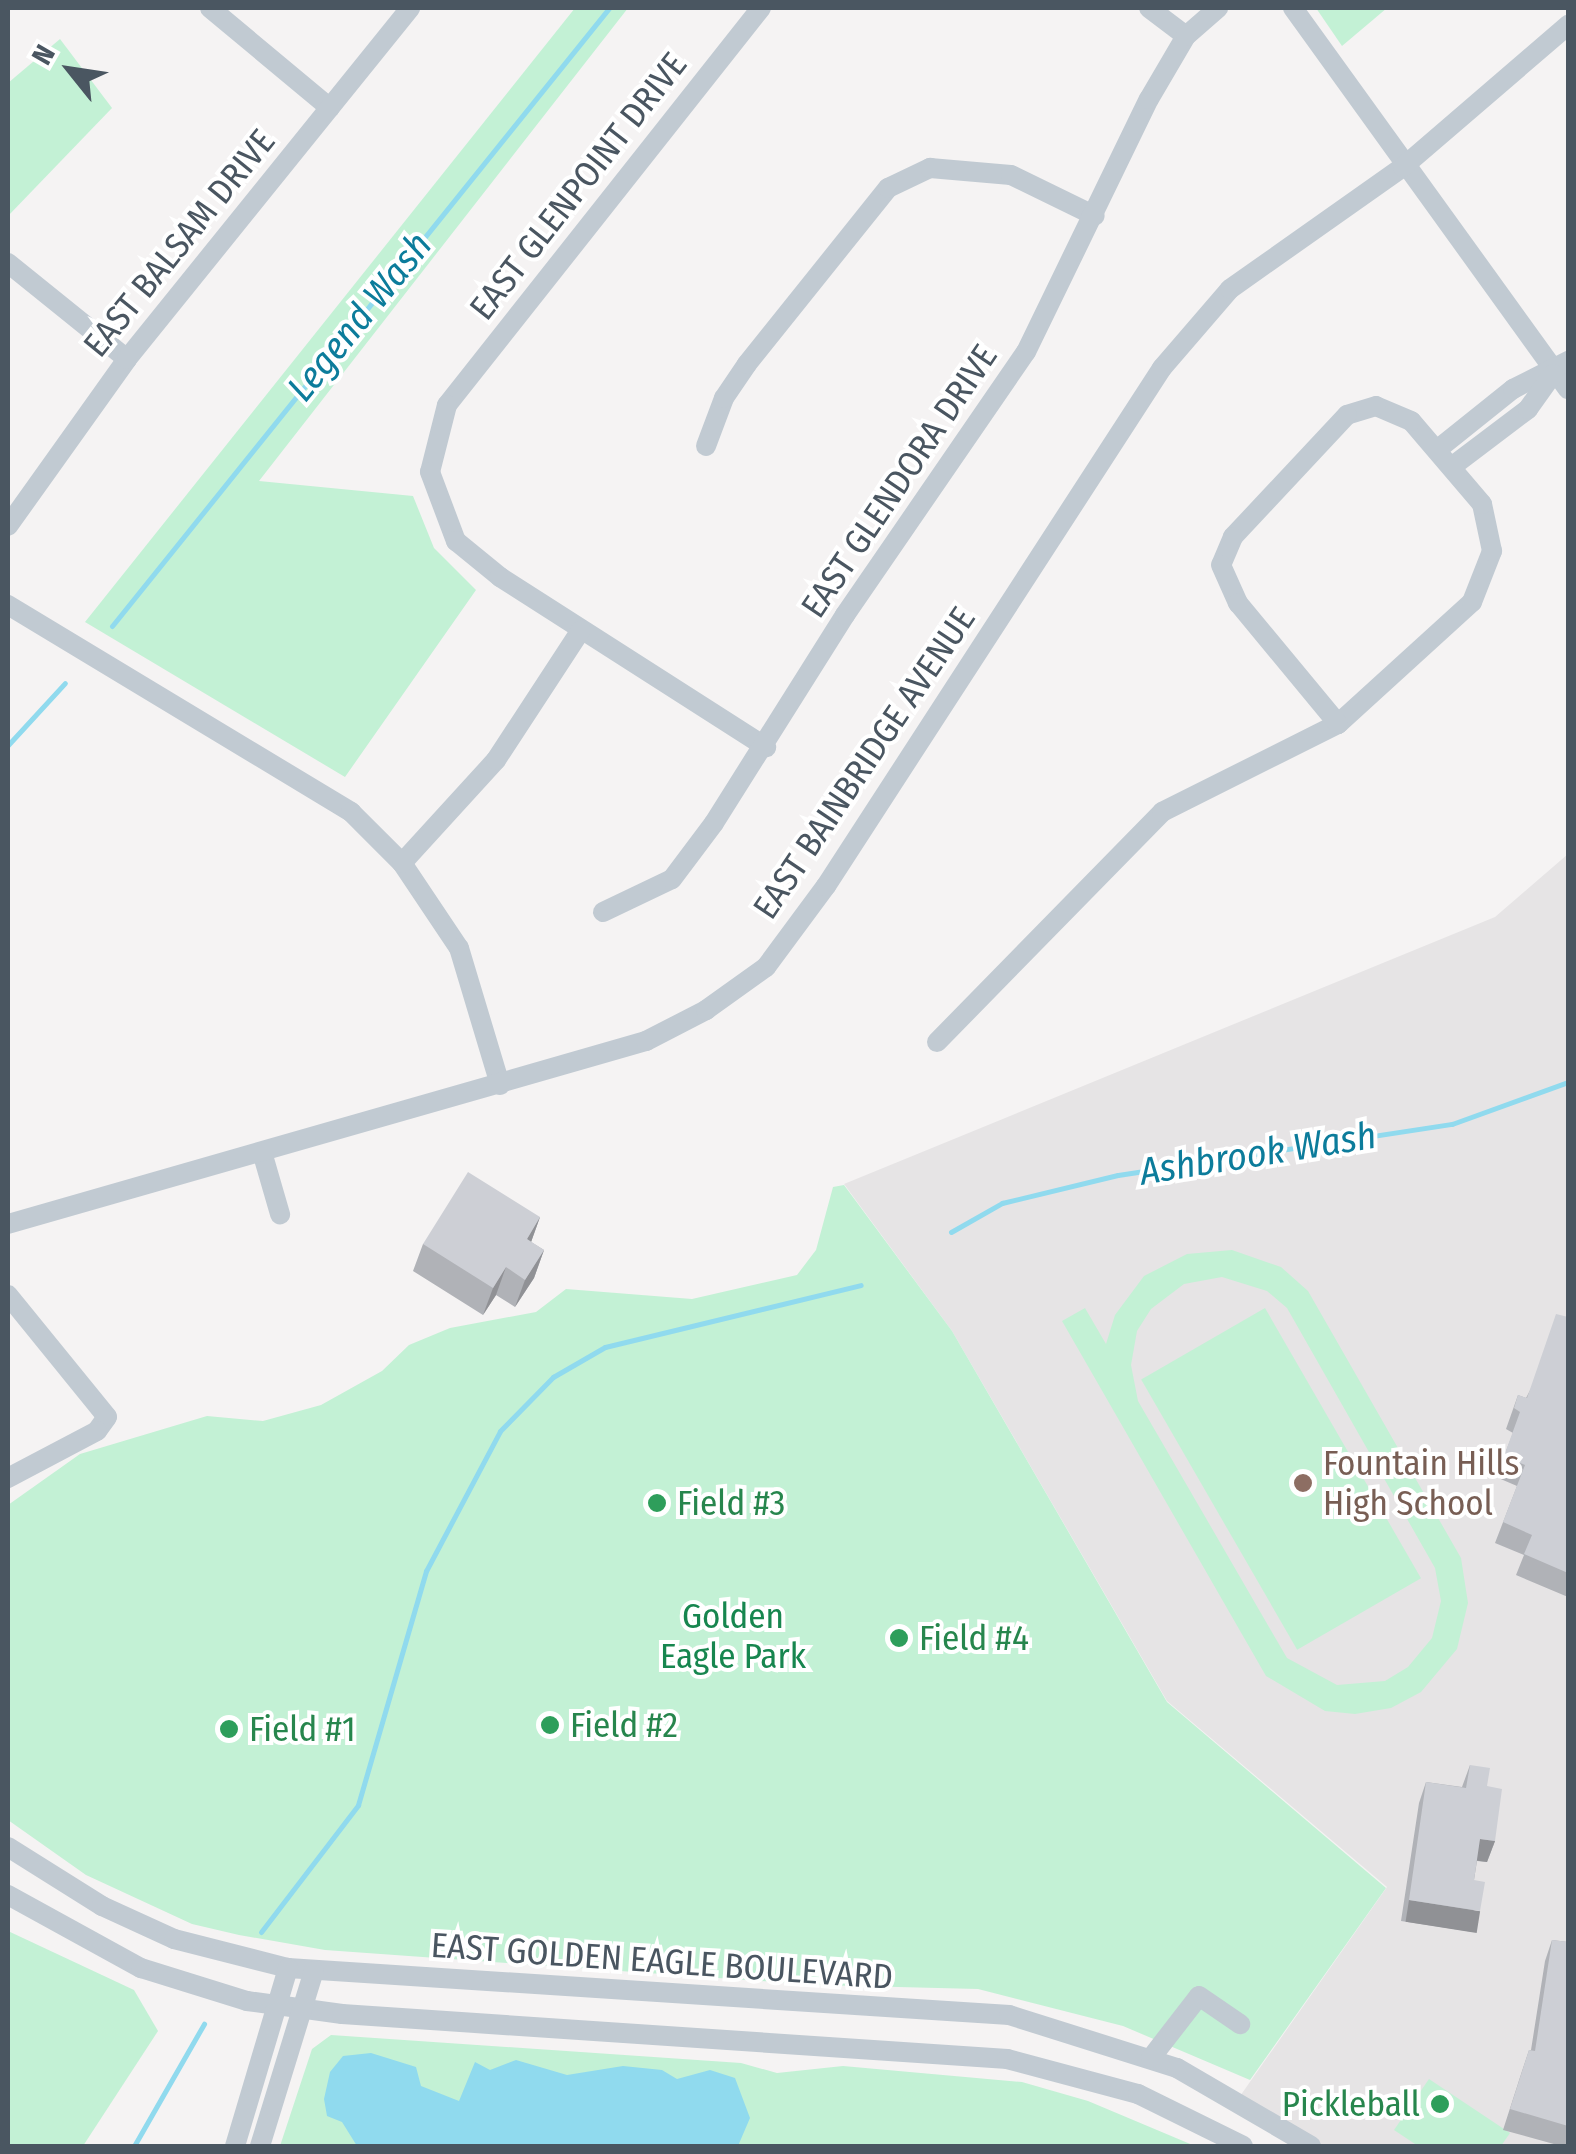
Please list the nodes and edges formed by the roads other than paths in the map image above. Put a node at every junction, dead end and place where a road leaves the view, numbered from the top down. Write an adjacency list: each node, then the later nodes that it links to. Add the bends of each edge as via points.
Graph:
1 (210, 8): 9 (street)
2 (410, 8): 9 (street, EAST BALSAM DRIVE)
3 (762, 8): 20 (street, EAST GLENPOINT DRIVE, via 447,405 430,472 456,541)
4 (1149, 8): 8 (street)
5 (1218, 8): 8 (street)
6 (1294, 8): 10 (street)
7 (1568, 25): 10 (street, EAST BAINBRIDGE AVENUE)
8 (1186, 36): 11 (street, EAST GLENDORA DRIVE)
9 (330, 108): 13 (street, EAST BALSAM DRIVE)
10 (1403, 167): 14 (street); 26 (street, EAST BAINBRIDGE AVENUE, via 1230,289 1162,368 837,869 766,967 706,1010 646,1041)
11 (1095, 216): 15 (street, via 1011,174 930,168 888,188 747,364 724,398); 22 (street, EAST GLENDORA DRIVE, via 1026,352 845,614)
12 (8, 263): 13 (street)
13 (126, 359): 18 (street, EAST BALSAM DRIVE)
14 (1564, 374): 16 (street, via 1513,389); 17 (street)
15 (706, 446)
16 (1438, 449): 17 (street); 21 (street, via 1401,413 1362,407 1225,551 1226,584 1238,603)
17 (1454, 465): 21 (street, via 1490,526 1488,576 1449,626)
18 (8, 526)
19 (8, 605): 23 (street, via 322,788)
20 (580, 630): 22 (street); 23 (street, via 496,760)
21 (1338, 724): 25 (street, via 1162,812)
22 (766, 747): 24 (street, EAST GLENDORA DRIVE, via 672,879)
23 (402, 863): 26 (street, via 459,948)
24 (603, 912)
25 (937, 1042)
26 (500, 1085): 27 (street, EAST BAINBRIDGE AVENUE)
27 (262, 1152): 28 (street); 29 (street, EAST BAINBRIDGE AVENUE)
28 (280, 1214)
29 (8, 1224)
30 (8, 1295): 31 (street, via 107,1417 98,1431)
31 (8, 1478)
32 (8, 1847): 34 (street, EAST GOLDEN EAGLE BOULEVARD, via 102,1906 174,1939)
33 (8, 1896): 36 (street, EAST GOLDEN EAGLE BOULEVARD, via 141,1968)
34 (288, 1968): 35 (street, EAST GOLDEN EAGLE BOULEVARD); 36 (street)
35 (314, 1970): 37 (street); 39 (street, EAST GOLDEN EAGLE BOULEVARD, via 1009,2016)
36 (280, 2005): 37 (street, EAST GOLDEN EAGLE BOULEVARD); 40 (street)
37 (305, 2008): 41 (street); 42 (street, EAST GOLDEN EAGLE BOULEVARD, via 1007,2058 1138,2094)
38 (1240, 2024): 39 (street, via 1199,1996)
39 (1151, 2058): 43 (street, EAST GOLDEN EAGLE BOULEVARD, via 1238,2099)
40 (235, 2146)
41 (260, 2146)
42 (1243, 2146)
43 (1311, 2146)

